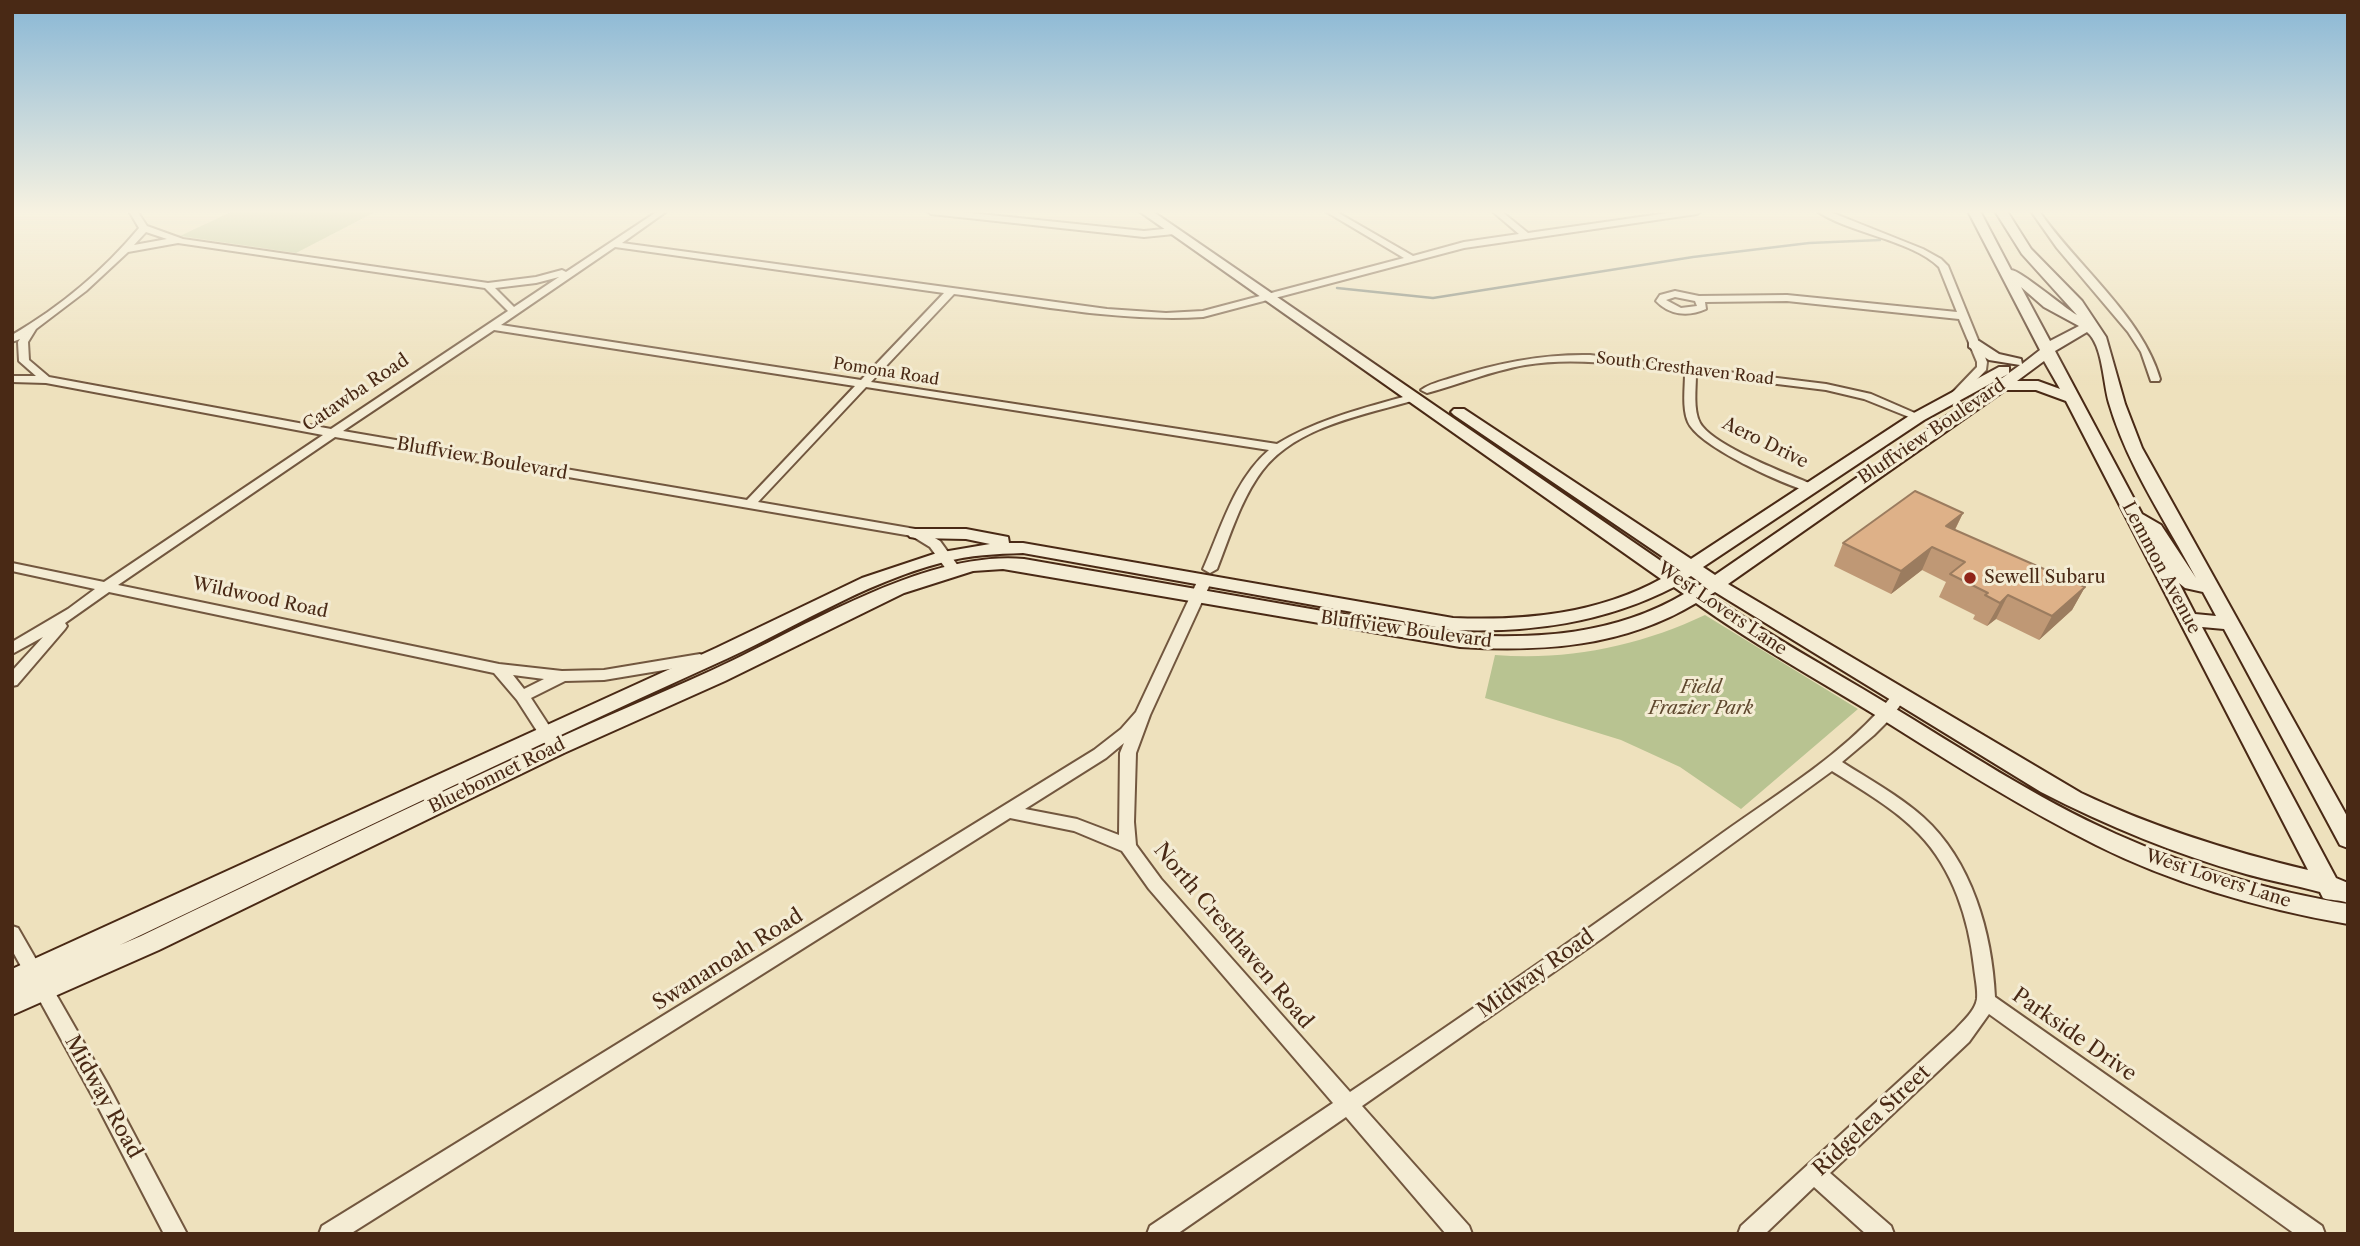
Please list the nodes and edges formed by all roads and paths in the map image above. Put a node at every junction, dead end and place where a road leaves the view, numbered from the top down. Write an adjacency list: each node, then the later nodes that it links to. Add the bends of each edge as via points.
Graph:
1 (102, 269): 22 (street)
2 (373, 269): 14 (street)
3 (569, 269): 14 (street)
4 (576, 269): 18 (street, Catawba Road)
5 (793, 269): 15 (street)
6 (1235, 269): 16 (main road, West Lovers Lane)
7 (1243, 269): 16 (main road, West Lovers Lane)
8 (1370, 269): 16 (street)
9 (1943, 269): 19 (street)
10 (2005, 269): 25 (main road, Lemmon Avenue)
11 (2010, 269): 21 (main road, via 2038,299)
12 (2043, 269): 21 (main road, Lemmon Avenue)
13 (2079, 269): 29 (street, via 2146,350)
14 (488, 286): 18 (street)
15 (951, 291): 16 (street, via 1166,316 1203,314); 31 (street)
16 (1277, 295): 33 (main road, West Lovers Lane)
17 (1699, 299): 19 (street, via 1787,298)
18 (513, 310): 20 (street, Catawba Road)
19 (1964, 316): 24 (street)
20 (490, 326): 31 (street, Pomona Road); 38 (street, Catawba Road)
21 (2092, 327): 25 (main road, Bluffview Boulevard, via 2074,331); 51 (main road, Lemmon Avenue, via 2105,353 2134,448)
22 (31, 330): 23 (street); 30 (street, via 23,342 24,361)
23 (12, 339)
24 (1974, 344): 26 (main road); 34 (street, via 1982,368)
25 (2045, 350): 26 (main road, Bluffview Boulevard); 32 (main road, Bluffview Boulevard, via 2036,362); 35 (main road, Lemmon Avenue)
26 (2016, 362): 34 (main road, Bluffview Boulevard)
27 (1690, 369): 33 (street, South Cresthaven Road, via 1590,358 1538,358 1497,366); 36 (street, South Cresthaven Road, via 1847,391); 40 (street, Aero Drive, via 1693,421 1699,432)
28 (12, 379): 30 (street, Bluffview Boulevard)
29 (2155, 379)
30 (46, 380): 38 (street, Bluffview Boulevard)
31 (863, 384): 39 (street, Pomona Road); 42 (street)
32 (2002, 385): 35 (main road, via 2038,386); 37 (main road, Bluffview Boulevard)
33 (1420, 393): 39 (street, North Cresthaven Road, via 1326,425); 48 (main road, West Lovers Lane)
34 (1958, 393): 36 (main road, Bluffview Boulevard)
35 (2071, 398): 43 (main road, Lemmon Avenue)
36 (1918, 417): 37 (main road, South Cresthaven Road); 40 (main road, Bluffview Boulevard)
37 (1940, 427): 41 (main road, Bluffview Boulevard)
38 (332, 433): 42 (street, Bluffview Boulevard); 50 (street, Catawba Road)
39 (1278, 448): 49 (street, North Cresthaven Road, via 1253,474)
40 (1810, 488): 41 (main road, Aero Drive); 48 (main road, Bluffview Boulevard)
41 (1834, 499): 52 (main road, Bluffview Boulevard)
42 (749, 505): 44 (street, Bluffview Boulevard)
43 (2130, 510): 51 (main road, via 2155,529 2184,578); 54 (main road, Lemmon Avenue)
44 (916, 533): 45 (main road, via 966,534); 46 (street, Bluffview Boulevard, via 928,537)
45 (1023, 548): 46 (main road, Bluffview Boulevard, via 979,550); 49 (main road, Bluffview Boulevard)
46 (948, 563): 49 (main road, Bluffview Boulevard, via 1003,563); 57 (main road, Bluebonnet Road, via 887,574); 64 (main road, Bluebonnet Road, via 718,676)
47 (12, 567): 50 (street, Wildwood Road)
48 (1683, 573): 49 (main road, Bluffview Boulevard, via 1633,601 1596,613 1511,626 1452,624); 52 (main road, West Lovers Lane)
49 (1204, 582): 52 (main road, Bluffview Boulevard, via 1430,637 1528,644 1564,642 1631,627); 63 (street, North Cresthaven Road)
50 (108, 586): 53 (street, Catawba Road); 58 (street, Wildwood Road)
51 (2209, 587): 55 (main road, Lemmon Avenue)
52 (1706, 589): 62 (main road, West Lovers Lane)
53 (73, 612): 56 (street, Catawba Road); 60 (street, Catawba Road)
54 (2188, 619): 55 (main road); 69 (main road, Lemmon Avenue)
55 (2231, 624): 67 (main road, Lemmon Avenue)
56 (12, 649)
57 (719, 654): 59 (street, Wildwood Road, via 639,671); 64 (main road, Bluebonnet Road)
58 (499, 669): 59 (street, Wildwood Road); 61 (street)
59 (562, 676): 61 (street, Wildwood Road)
60 (12, 681)
61 (522, 696): 64 (street)
62 (1894, 706): 65 (street, Midway Road); 69 (main road, West Lovers Lane, via 2127,824); 69 (main road, West Lovers Lane, via 2012,790 2105,839 2225,885)
63 (1142, 715): 66 (street, Swananoah Road, via 1100,754); 68 (street, North Cresthaven Road, via 1126,767)
64 (550, 740): 71 (main road, Bluebonnet Road, via 162,937)
65 (1830, 762): 72 (street, Parkside Drive, via 1903,811 1944,850 1980,942); 74 (street, Midway Road, via 1678,875)
66 (1010, 811): 68 (street, via 1077,825); 77 (street, Swananoah Road)
67 (2348, 839)
68 (1128, 846): 74 (street, North Cresthaven Road, via 1155,884)
69 (2342, 906)
70 (12, 933): 71 (street, Midway Road)
71 (30, 981): 73 (main road); 76 (street, Midway Road)
72 (1986, 1001): 75 (street, Ridgelea Street, via 1962,1036); 82 (street, Parkside Drive)
73 (12, 1004)
74 (1347, 1104): 78 (street, Midway Road); 79 (street, North Cresthaven Road)
75 (1815, 1174): 80 (street, Ridgelea Street); 81 (street)
76 (176, 1234)
77 (330, 1234)
78 (1158, 1234)
79 (1461, 1234)
80 (1749, 1234)
81 (1883, 1234)
82 (2314, 1234)

